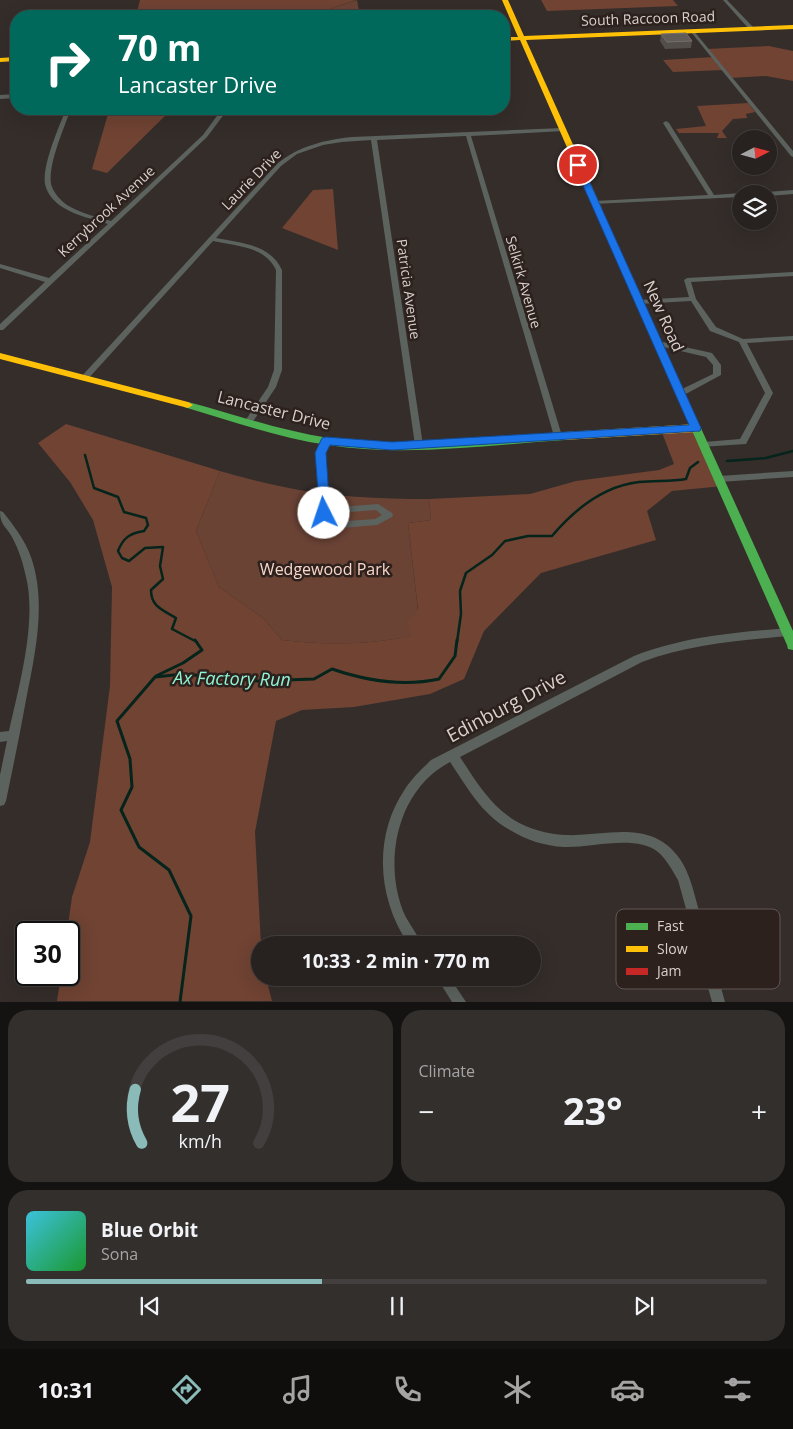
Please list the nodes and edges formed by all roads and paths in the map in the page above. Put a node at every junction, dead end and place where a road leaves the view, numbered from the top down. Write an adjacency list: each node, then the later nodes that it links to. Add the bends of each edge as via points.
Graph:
1 (725, 0): 4 (street)
2 (510, 11): 6 (street, New Road)
3 (793, 27): 4 (street, South Raccoon Road)
4 (751, 28): 5 (street, South Raccoon Road)
5 (693, 31): 6 (street, South Raccoon Road); 14 (street)
6 (522, 38): 7 (street, South Raccoon Road); 11 (street, New Road)
7 (510, 39)
8 (66, 115): 20 (street, via 47,172 50,191 67,208)
9 (221, 115): 20 (street, Kerrybrook Avenue, via 206,136)
10 (666, 123): 18 (street)
11 (562, 130): 12 (street, Laurie Drive); 19 (street, New Road)
12 (468, 134): 13 (street, Laurie Drive); 36 (street, Selkirk Avenue)
13 (374, 138): 21 (street, Laurie Drive, via 323,143 290,156); 38 (street, Patricia Avenue)
14 (793, 154)
15 (793, 192): 16 (street)
16 (777, 193)
17 (732, 196): 18 (street)
18 (712, 197): 19 (street)
19 (596, 203): 26 (street, New Road)
20 (112, 223): 24 (street, Kerrybrook Avenue)
21 (211, 239): 32 (street, Laurie Drive); 34 (street, via 263,252 273,259 279,270 278,370 272,387)
22 (0, 266): 24 (street)
23 (793, 274): 25 (street, via 687,280)
24 (50, 281): 27 (street, Kerrybrook Avenue)
25 (693, 299): 26 (street); 29 (street, via 713,329)
26 (639, 302): 30 (street, New Road)
27 (0, 328)
28 (793, 338): 29 (street)
29 (742, 341): 39 (street, via 769,393 743,442)
30 (658, 343): 33 (street, New Road); 33 (street, via 709,355 717,365 717,376)
31 (0, 356): 32 (street, Lancaster Drive)
32 (84, 378): 34 (street, Lancaster Drive)
33 (680, 393): 35 (street, New Road)
34 (249, 421): 37 (street, Lancaster Drive)
35 (696, 428): 36 (street, Lancaster Drive); 39 (street, New Road)
36 (558, 436): 38 (street, Lancaster Drive)
37 (326, 441): 38 (street, Lancaster Drive, via 369,446); 42 (street, via 321,453)
38 (419, 445)
39 (704, 445): 41 (street, New Road)
40 (793, 474): 41 (street)
41 (719, 479): 44 (street, New Road)
42 (323, 504): 42 (street, via 338,510 378,508 389,515 377,522 330,526)
43 (0, 514): 46 (street, via 24,551 33,584 35,609 33,642)
44 (787, 632): 45 (street, New Road); 48 (street, Edinburg Drive, via 699,640 662,649)
45 (793, 645)
46 (13, 736): 47 (street); 49 (street)
47 (0, 738)
48 (453, 756): 50 (street, via 492,810 510,824 532,834 565,841 633,837 647,839 667,851 678,866); 51 (street, Edinburg Drive, via 435,764 412,788 392,832 388,854 391,889)
49 (0, 800)
50 (692, 909)
51 (410, 936)
52 (449, 986): 54 (street)
53 (715, 989): 55 (street)
54 (460, 1002)
55 (719, 1002)

